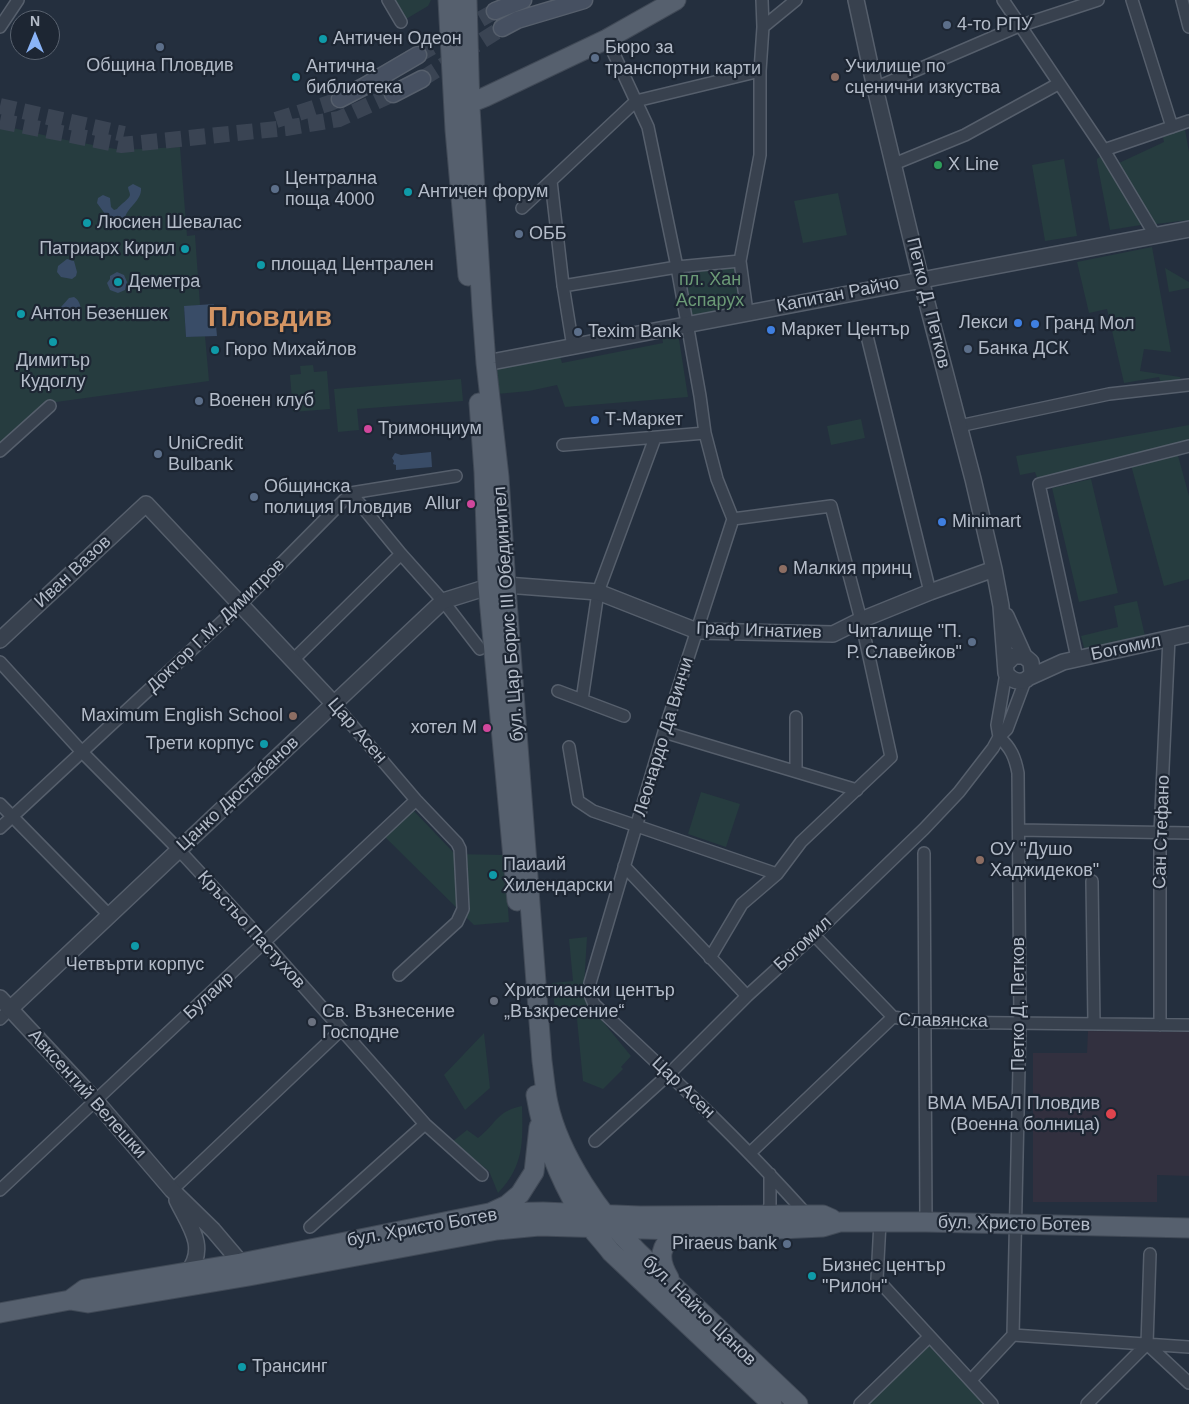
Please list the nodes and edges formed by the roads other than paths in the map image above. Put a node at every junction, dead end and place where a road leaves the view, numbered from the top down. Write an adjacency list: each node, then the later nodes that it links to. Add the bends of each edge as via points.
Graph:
1 (18, 0): 17 (street)
2 (388, 0): 18 (street)
3 (448, 0): 30 (main road, бул. Цар Борис III Обединител)
4 (467, 0): 33 (main road, бул. Цар Борис III Обединител)
5 (524, 0): 16 (main road)
6 (584, 0): 22 (main road, via 517,20)
7 (676, 0): 23 (main road)
8 (762, 0): 19 (street)
9 (796, 0): 19 (street)
10 (856, 0): 28 (street, Петко Д. Петков)
11 (1003, 0): 20 (street)
12 (1098, 0): 15 (street)
13 (1132, 0): 35 (street)
14 (1182, 0): 21 (street)
15 (1085, 2): 20 (street)
16 (495, 11)
17 (1, 22)
18 (401, 22)
19 (763, 26): 25 (street)
20 (1019, 26): 27 (street); 28 (street)
21 (1189, 27)
22 (502, 28)
23 (607, 39): 32 (street); 33 (main road)
24 (418, 55): 31 (main road)
25 (760, 71): 32 (street); 42 (street, via 760,155)
26 (422, 79): 29 (main road)
27 (1058, 84): 36 (street); 37 (street, via 965,135)
28 (875, 88): 37 (street, Петко Д. Петков)
29 (393, 94)
30 (453, 95): 33 (main road, via 462,103); 65 (main road, бул. Цар Борис III Обединител, via 484,472)
31 (340, 98)
32 (636, 101): 38 (street); 43 (street, via 648,127)
33 (470, 103): 50 (main road, бул. Цар Борис III Обединител)
34 (1189, 121): 35 (street)
35 (1172, 127): 36 (street)
36 (1104, 150): 41 (street)
37 (894, 164): 44 (street, Петко Д. Петков)
38 (551, 181): 39 (street); 45 (street)
39 (522, 208)
40 (1189, 228): 41 (street, Капитан Райчо)
41 (1155, 235): 44 (street, Капитан Райчо)
42 (740, 261): 43 (street); 46 (street)
43 (677, 267): 45 (street); 47 (street)
44 (921, 280): 46 (street, Капитан Райчо); 53 (street, Петко Д. Петков)
45 (563, 286): 49 (street)
46 (747, 312): 47 (street, Капитан Райчо)
47 (688, 324): 49 (street, Капитан Райчо); 54 (street)
48 (866, 332): 67 (street)
49 (573, 347): 50 (street, Капитан Райчо)
50 (486, 363): 65 (main road, бул. Цар Борис III Обединител, via 499,478)
51 (1189, 385): 53 (street, via 1109,394)
52 (50, 406): 58 (street)
53 (959, 426): 64 (street, Петко Д. Петков)
54 (705, 433): 55 (street); 62 (street)
55 (655, 438): 56 (street); 66 (street)
56 (563, 445)
57 (1189, 446): 79 (street, via 1039,484)
58 (0, 450)
59 (456, 476): 60 (street)
60 (351, 493): 63 (street); 69 (street, Доктор Г.М. Димитров)
61 (146, 504): 69 (street, Цар Асен); 75 (street, Иван Вазов)
62 (733, 519): 71 (street, via 831,506); 72 (street, Леонардо Да Винчи)
63 (401, 554): 68 (street); 78 (street)
64 (994, 569): 67 (street, Граф Игнатиев); 70 (street, Петко Д. Петков)
65 (497, 586): 66 (street, Граф Игнатиев); 68 (street, Цанко Дюстабанов); 124 (main road, бул. Цар Борис III Обединител, via 532,1071); 133 (main road, бул. Цар Борис III Обединител, via 548,1104 576,1171)
66 (598, 592): 72 (street, Граф Игнатиев); 84 (street)
67 (930, 592): 71 (street, Граф Игнатиев)
68 (443, 601): 76 (street); 85 (street, Цанко Дюстабанов)
69 (240, 605): 78 (street, Цар Асен); 91 (street, Доктор Г.М. Димитров)
70 (1001, 606): 77 (street, Петко Д. Петков); 81 (street, Петко Д. Петков)
71 (861, 620): 72 (street, Граф Игнатиев, via 833,634); 93 (street, via 891,757)
72 (697, 631): 88 (street, Леонардо Да Винчи)
73 (1189, 634): 74 (street, Богомил)
74 (1169, 638): 79 (street, Богомил); 100 (street, Сан Стефано)
75 (0, 640)
76 (480, 649)
77 (1026, 657): 79 (street, Богомил); 81 (street, via 1014,656); 82 (street, via 1033,668)
78 (293, 660): 85 (street, Цар Асен)
79 (1070, 660): 82 (street, Богомил)
80 (0, 662): 91 (street, Кръстьо Пастухов)
81 (1007, 668): 82 (street, via 1014,681); 89 (street, Богомил)
82 (1028, 679): 89 (street, Богомил, via 1007,728)
83 (558, 691): 84 (street)
84 (582, 700): 86 (street)
85 (334, 704): 94 (street, Цар Асен); 102 (street, Цанко Дюстабанов)
86 (624, 716)
87 (796, 717): 92 (street)
88 (664, 732): 92 (street); 97 (street, Леонардо Да Винчи)
89 (998, 737): 99 (street, Петко Д. Петков, via 1010,747 1016,761); 108 (street, Богомил, via 958,792 924,829)
90 (569, 747): 97 (street, via 578,801 593,812)
91 (83, 753): 96 (street, Доктор Г.М. Димитров); 102 (street, Кръстьо Пастухов)
92 (796, 770): 93 (street)
93 (857, 790): 105 (street, via 800,842)
94 (416, 800): 109 (street, Булаир); 111 (street, Цар Асен, via 460,849 463,909 457,922)
95 (0, 804): 96 (street)
96 (12, 817): 98 (street, Доктор Г.М. Димитров); 107 (street)
97 (636, 825): 104 (street, Леонардо Да Винчи); 105 (street)
98 (0, 828)
99 (1019, 830): 100 (street); 117 (street, Петко Д. Петков)
100 (1160, 833): 101 (street); 119 (street, Сан Стефано)
101 (1189, 833)
102 (179, 850): 107 (street, Цанко Дюстабанов); 109 (street, Кръстьо Пастухов)
103 (924, 853): 116 (street)
104 (624, 866): 110 (street); 113 (street, Леонардо Да Винчи, via 590,983)
105 (777, 874): 110 (street, via 742,904)
106 (1092, 881): 118 (street)
107 (109, 915): 114 (street, Цанко Дюстабанов)
108 (814, 935): 112 (street, Богомил); 115 (street)
109 (265, 943): 121 (street, Кръстьо Пастухов); 123 (street, Булаир)
110 (710, 958): 112 (street)
111 (399, 975)
112 (746, 996): 122 (street, Богомил)
113 (594, 1004): 122 (street, Цар Асен)
114 (3, 1009): 123 (street, Авксентий Велешки)
115 (893, 1017): 116 (street, Славянска); 127 (street, Славянска)
116 (924, 1022): 117 (street, Славянска); 139 (street)
117 (1020, 1023): 118 (street, Славянска); 140 (street, Петко Д. Петков)
118 (1094, 1024): 119 (street, Славянска)
119 (1160, 1025): 120 (street, Славянска)
120 (1189, 1026)
121 (341, 1030): 125 (street, Кръстьо Пастухов); 131 (street)
122 (669, 1074): 126 (street, Богомил); 127 (street, Цар Асен)
123 (95, 1100): 130 (street, Булаир); 131 (street, Авксентий Велешки)
124 (540, 1121): 132 (main road, via 534,1172 520,1194 507,1205); 136 (main road, бул. Цар Борис III Обединител, via 546,1141)
125 (425, 1124): 129 (street, Кръстьо Пастухов); 141 (street)
126 (595, 1141)
127 (750, 1153): 128 (street, Цар Асен)
128 (770, 1174): 134 (street, via 769,1209); 135 (street, Цар Асен)
129 (482, 1175)
130 (0, 1190)
131 (172, 1190): 146 (street, Авксентий Велешки, via 213,1230); 147 (street, Авксентий Велешки, via 196,1238 197,1256)
132 (489, 1213): 136 (main road, бул. Христо Ботев); 146 (main road, бул. Христо Ботев)
133 (604, 1214): 134 (main road, бул. Христо Ботев); 136 (main road, бул. Христо Ботев); 143 (main road, бул. Найчо Цанов)
134 (761, 1215): 135 (main road, бул. Христо Ботев)
135 (807, 1215): 137 (main road, бул. Христо Ботев)
136 (586, 1221): 143 (main road, бул. Христо Ботев); 146 (main road, бул. Христо Ботев, via 497,1230); 153 (main road, бул. Найчо Цанов, via 611,1252)
137 (840, 1222): 138 (main road, бул. Христо Ботев); 144 (main road, бул. Христо Ботев, via 823,1227)
138 (880, 1222): 139 (main road, бул. Христо Ботев); 152 (street, via 877,1279)
139 (926, 1222): 140 (main road, бул. Христо Ботев)
140 (1015, 1224): 142 (main road, бул. Христо Ботев); 151 (street, Петко Д. Петков)
141 (310, 1227)
142 (1189, 1228)
143 (616, 1229): 144 (main road, бул. Христо Ботев); 148 (main road, бул. Найчо Цанов)
144 (677, 1230): 148 (main road, via 667,1240 661,1255 662,1266)
145 (1150, 1254): 154 (street)
146 (245, 1270): 147 (main road, бул. Христо Ботев); 149 (main road, бул. Христо Ботев, via 88,1303)
147 (188, 1272): 149 (main road, бул. Христо Ботев, via 85,1289)
148 (673, 1286): 160 (main road, бул. Найчо Цанов)
149 (70, 1300): 150 (main road, бул. Христо Ботев)
150 (0, 1313)
151 (1013, 1335): 154 (street); 156 (street)
152 (929, 1337): 156 (street); 161 (street)
153 (702, 1340): 158 (main road); 159 (main road, бул. Найчо Цанов)
154 (1147, 1344): 155 (street); 157 (street); 163 (street)
155 (1189, 1347)
156 (970, 1380): 162 (street)
157 (1189, 1382)
158 (754, 1404)
159 (772, 1404)
160 (798, 1404)
161 (860, 1404)
162 (992, 1404)
163 (1087, 1404)

